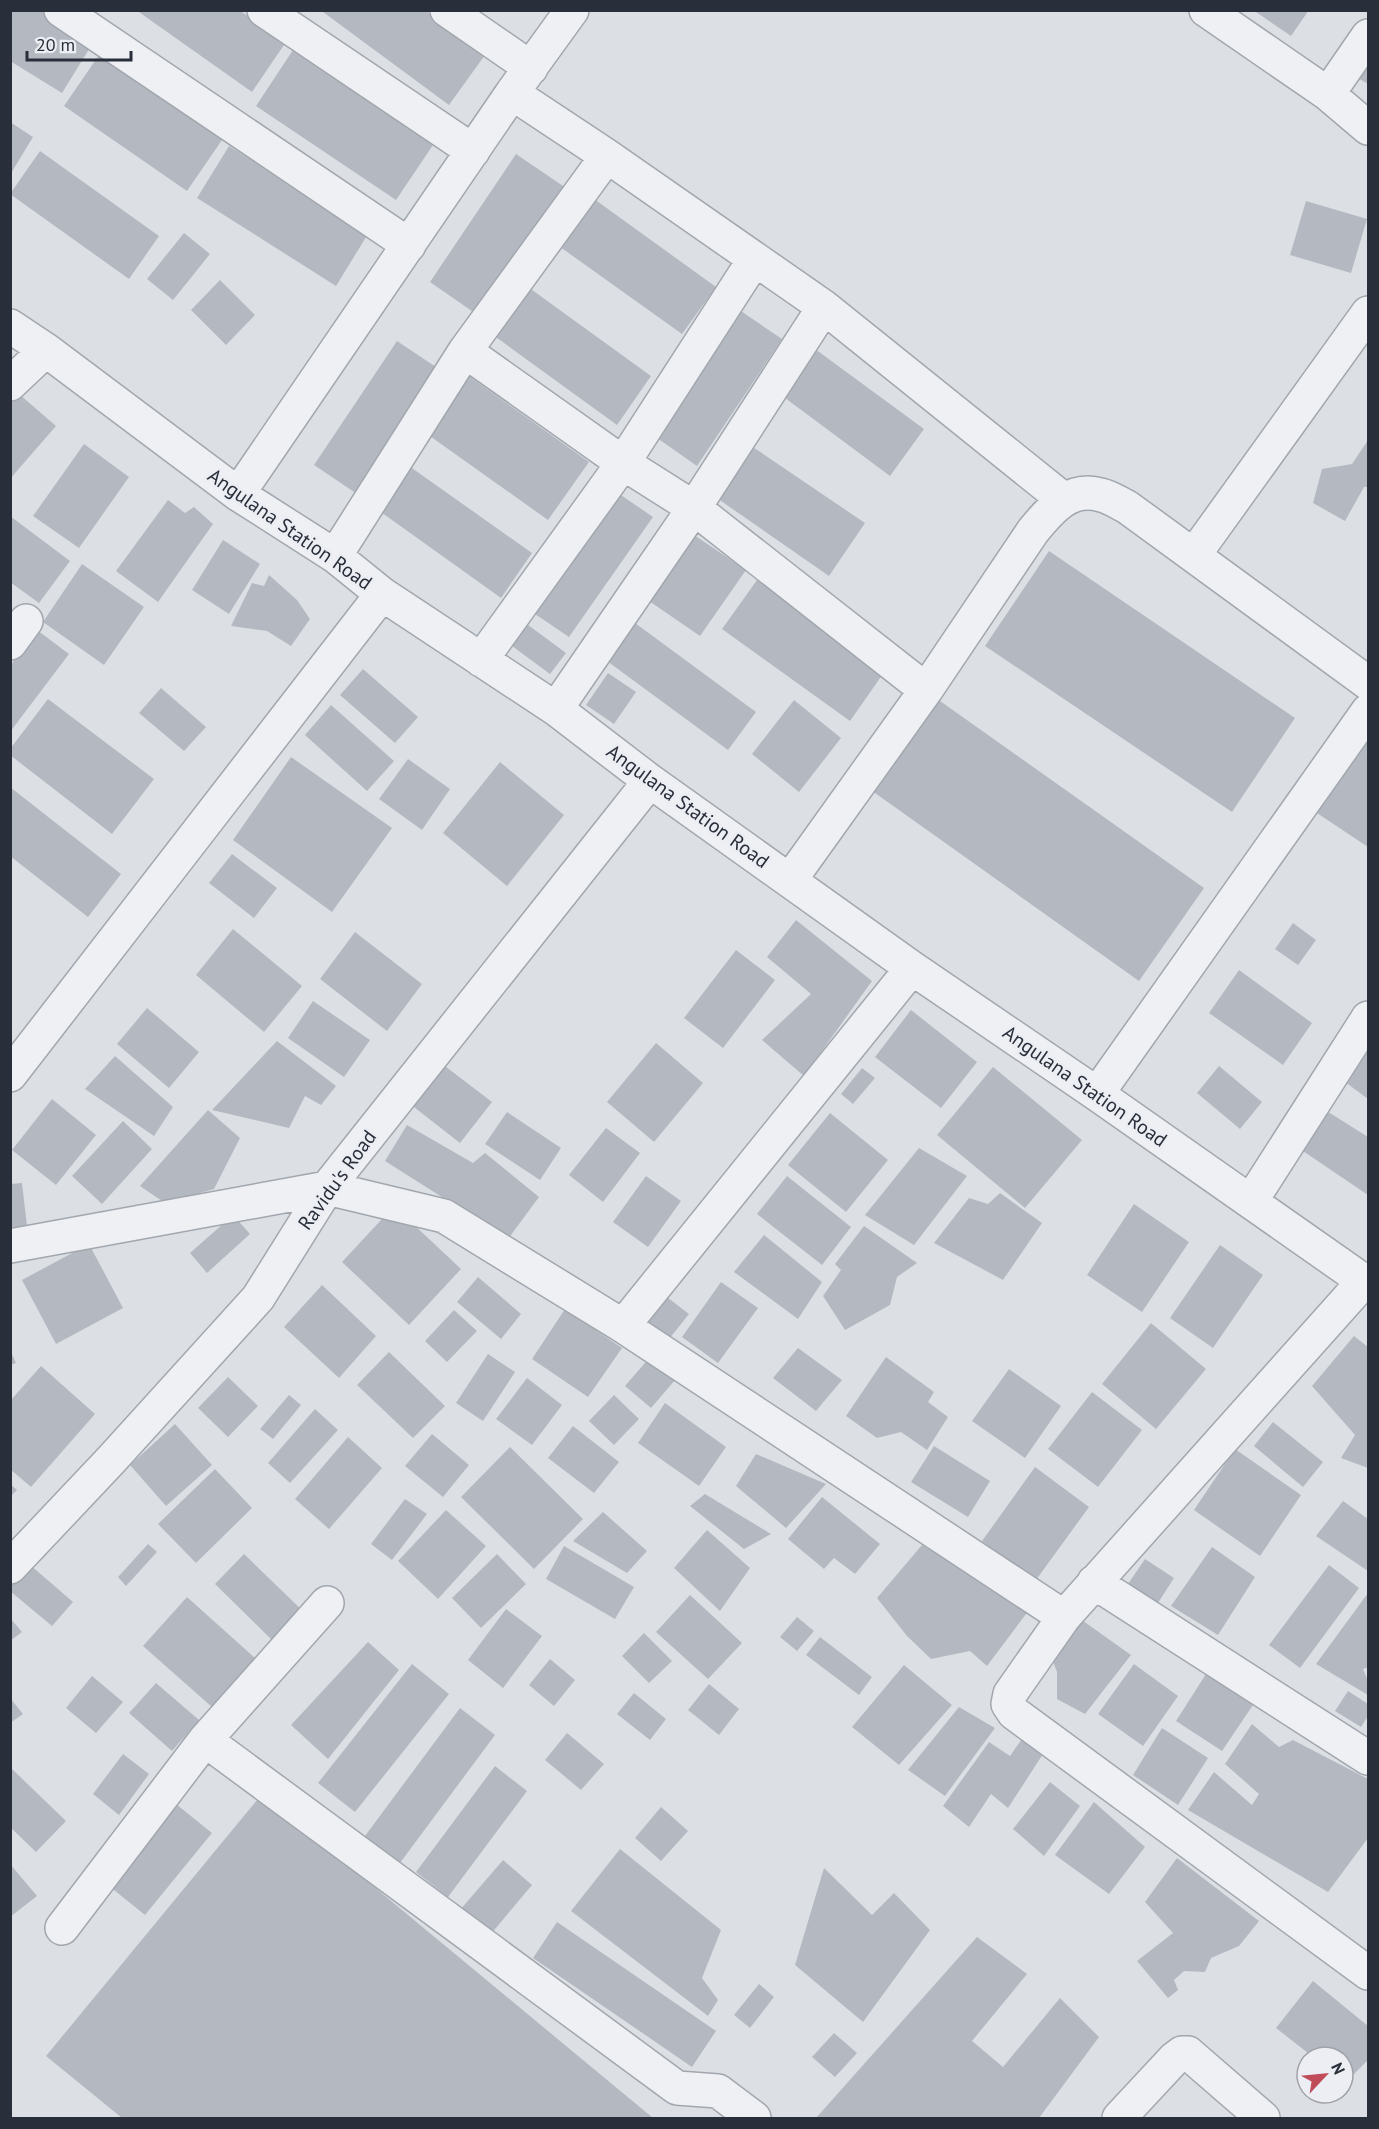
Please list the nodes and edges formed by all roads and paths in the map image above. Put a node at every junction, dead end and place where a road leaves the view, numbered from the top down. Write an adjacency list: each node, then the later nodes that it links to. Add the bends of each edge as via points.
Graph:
1 (61, 10): 12 (street)
2 (264, 10): 10 (street)
3 (447, 10): 7 (street)
4 (572, 10): 7 (street)
5 (1206, 10): 8 (street)
6 (1368, 36): 8 (street)
7 (522, 81): 10 (street); 11 (street)
8 (1328, 94): 9 (street)
9 (1368, 128)
10 (473, 151): 12 (street)
11 (607, 156): 13 (street); 18 (street)
12 (409, 244): 21 (street)
13 (754, 260): 14 (street); 20 (street)
14 (824, 307): 22 (street); 23 (street)
15 (1368, 313): 24 (street)
16 (10, 326): 17 (street, Angulana Station Road)
17 (46, 350): 19 (street); 21 (street, Angulana Station Road)
18 (465, 351): 20 (street); 25 (street)
19 (10, 384)
20 (623, 463): 23 (street); 27 (street)
21 (238, 494): 25 (street, Angulana Station Road)
22 (1063, 499): 24 (street, via 1082,492 1100,494 1127,507); 29 (street, via 1034,531)
23 (694, 508): 29 (street); 30 (street)
24 (1194, 555): 28 (street)
25 (335, 556): 26 (street, Angulana Station Road)
26 (382, 594): 27 (street, Angulana Station Road); 36 (street)
27 (481, 660): 30 (street, Angulana Station Road)
28 (1368, 684)
29 (926, 690): 33 (street)
30 (556, 709): 32 (street, Angulana Station Road)
31 (1368, 711): 37 (street)
32 (650, 781): 33 (street, Angulana Station Road); 38 (street, Ravidu's Road)
33 (790, 880): 34 (street, Angulana Station Road)
34 (912, 968): 37 (street, Angulana Station Road); 42 (street)
35 (1368, 1018): 39 (street)
36 (10, 1075)
37 (1097, 1094): 39 (street, Angulana Station Road)
38 (327, 1188): 40 (street); 42 (street, via 444,1216); 43 (street, Ravidu's Road, via 258,1298)
39 (1251, 1201): 41 (street, Angulana Station Road)
40 (10, 1246)
41 (1366, 1283): 44 (street)
42 (623, 1326): 46 (street)
43 (10, 1567)
44 (1094, 1582): 46 (street); 48 (street)
45 (327, 1603): 47 (street)
46 (1064, 1617): 50 (street, via 1010,1694 1008,1704 1014,1713)
47 (205, 1740): 49 (street); 51 (street, via 677,2088 718,2091)
48 (1368, 1758)
49 (62, 1928)
50 (1368, 1973)
51 (754, 2118)
52 (1119, 2118): 53 (street, via 1182,2053 1188,2053)
53 (1263, 2118)

